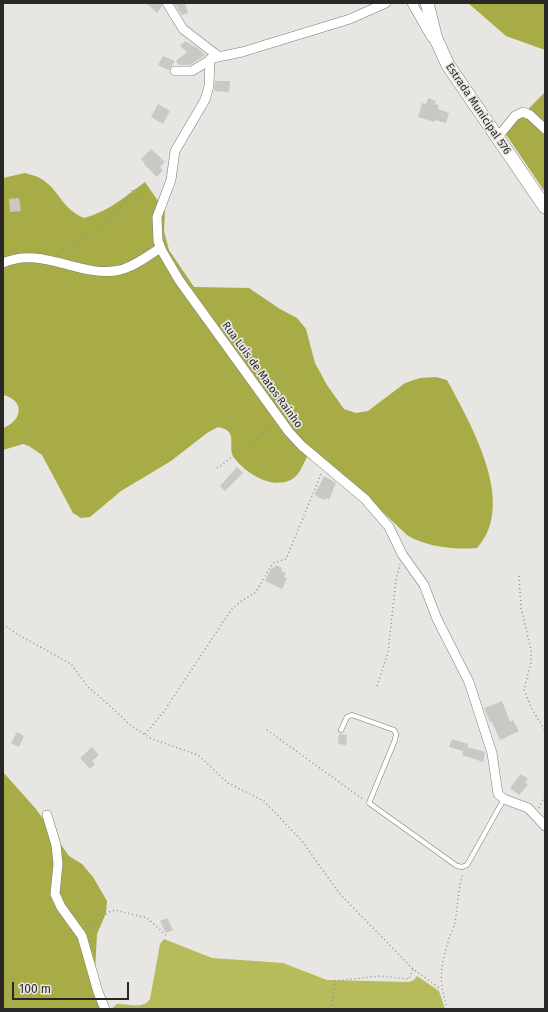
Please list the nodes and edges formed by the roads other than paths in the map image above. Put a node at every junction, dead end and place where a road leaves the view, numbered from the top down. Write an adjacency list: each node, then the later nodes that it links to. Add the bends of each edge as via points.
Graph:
1 (168, 3): 5 (street, via 183,29)
2 (386, 3): 5 (street, via 350,19)
3 (412, 3): 6 (street)
4 (428, 3): 6 (main road, Estrada Municipal 576, via 436,39)
5 (214, 58): 7 (street, via 192,71); 11 (street, via 206,96 198,114 176,148 171,180 160,206 157,223)
6 (448, 65): 9 (main road, Estrada Municipal 576)
7 (175, 71)
8 (545, 129): 9 (street, via 523,112 516,116)
9 (497, 138): 10 (main road, Estrada Municipal 576)
10 (545, 207)
11 (160, 248): 12 (street, via 137,263 113,271 92,270 41,259 18,258); 14 (street, Rua Luís de Matos Raínho, via 184,288 297,442 376,510 389,527 403,556 424,585 466,676 492,756 497,792)
12 (3, 263)
13 (342, 730): 14 (lane, via 347,717 352,715 390,727 395,732 395,740 369,803 457,866 465,866)
14 (504, 800): 16 (street, via 526,807)
15 (47, 815): 17 (street, via 56,845 58,864 55,894 58,903 77,928 85,944)
16 (545, 826)
17 (105, 1009)

